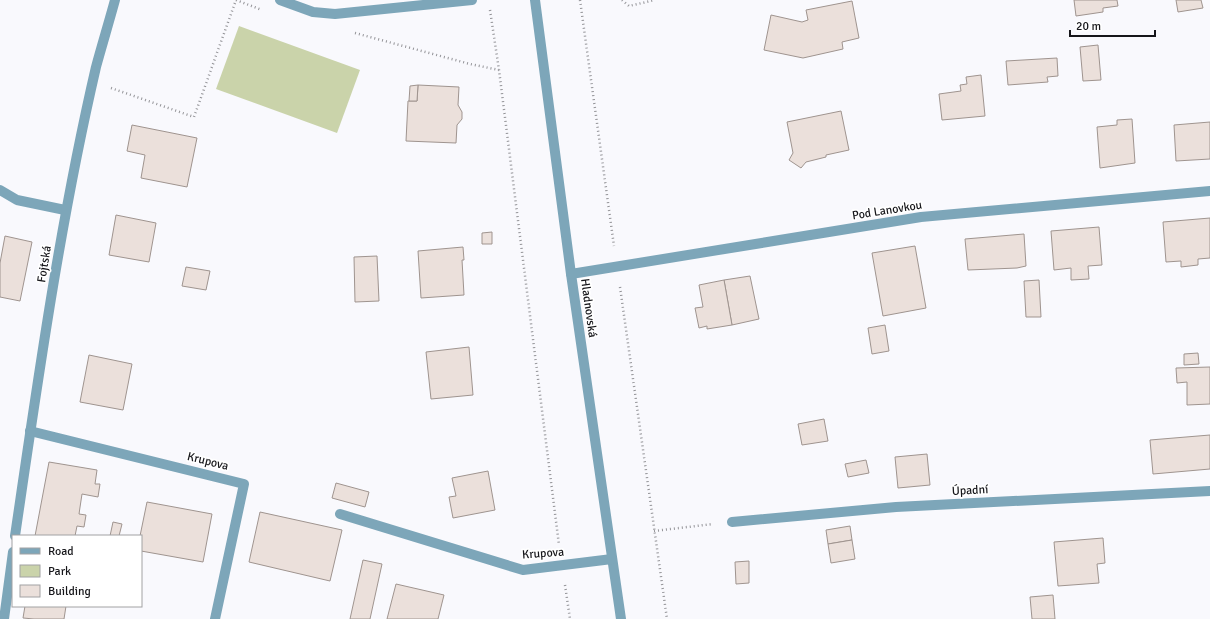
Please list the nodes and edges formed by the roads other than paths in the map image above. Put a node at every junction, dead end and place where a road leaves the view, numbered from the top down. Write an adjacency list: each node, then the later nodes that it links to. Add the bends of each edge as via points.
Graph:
1 (116, 0): 7 (street, Fojtská, via 97,66)
2 (280, 0): 3 (street, via 313,12 335,14)
3 (472, 0)
4 (535, 0): 8 (street, Hladnovská)
5 (0, 190): 7 (street, via 17,200)
6 (1210, 191): 8 (street, Pod Lanovkou, via 921,218)
7 (66, 210): 9 (street, Fojtská)
8 (571, 274): 15 (street, Hladnovská)
9 (30, 431): 13 (street, Fojtská); 17 (street, Krupova, via 244,484)
10 (1210, 490): 12 (street, Úpadní, via 896,507)
11 (340, 514): 15 (street, Krupova, via 523,570)
12 (732, 522)
13 (15, 535)
14 (12, 559): 16 (street)
15 (612, 559): 18 (street, Hladnovská)
16 (4, 619)
17 (215, 619)
18 (621, 619)

